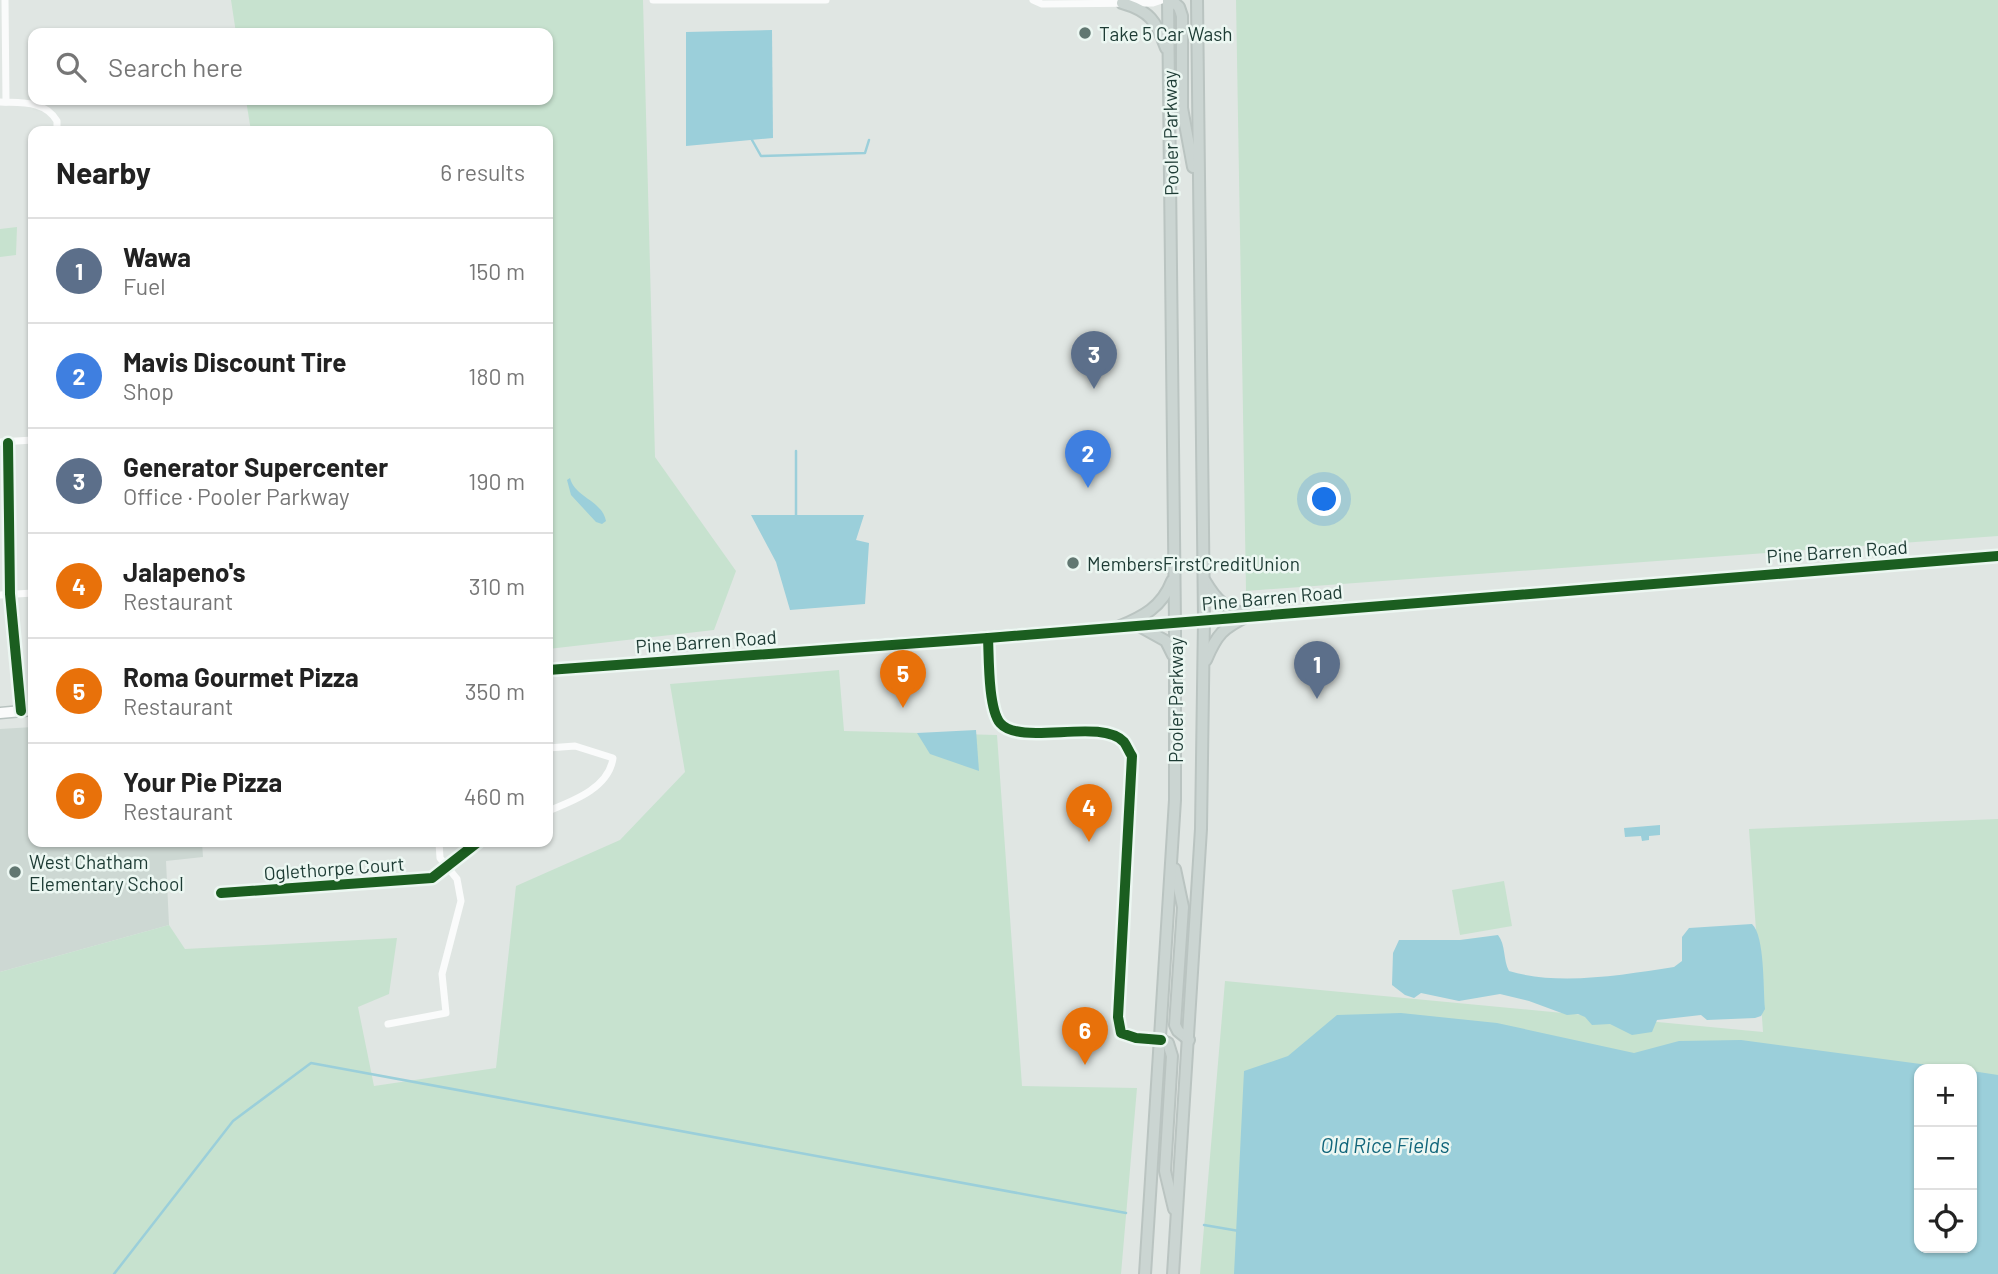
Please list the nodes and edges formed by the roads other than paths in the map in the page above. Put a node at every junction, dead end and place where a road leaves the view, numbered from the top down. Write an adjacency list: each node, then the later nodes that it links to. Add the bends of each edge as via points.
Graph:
1 (5, 0): 10 (street)
2 (826, 0): 7 (street)
3 (1033, 0): 8 (street, via 1042,4)
4 (1162, 0): 8 (street)
5 (1170, 0): 9 (main road, Pooler Parkway); 14 (main road, via 1182,16 1182,108)
6 (1197, 0): 14 (main road, Pooler Parkway)
7 (653, 1)
8 (1122, 3): 9 (main road, via 1141,8 1153,20)
9 (1169, 54): 18 (main road, Pooler Parkway)
10 (3, 102): 11 (street)
11 (28, 103)
12 (38, 105): 13 (street)
13 (57, 126)
14 (1198, 194): 19 (main road, Pooler Parkway)
15 (28, 441): 16 (street)
16 (4, 443): 21 (street)
17 (1998, 556): 23 (main road, Pine Barren Road)
18 (1175, 575): 25 (main road, Pooler Parkway); 27 (main road, via 1161,603)
19 (1203, 579): 23 (main road, via 1219,602); 24 (main road, Pooler Parkway)
20 (28, 593): 21 (street)
21 (10, 594): 22 (street); 33 (street)
22 (0, 595)
23 (1248, 616): 24 (main road, Pine Barren Road); 30 (main road, via 1223,630)
24 (1204, 619): 25 (main road, Pine Barren Road); 30 (main road, Pooler Parkway)
25 (1175, 623): 26 (main road, Pine Barren Road); 29 (main road, Pooler Parkway)
26 (1139, 626): 27 (main road, Pine Barren Road); 29 (main road, via 1166,641)
27 (1118, 627): 28 (main road, Pine Barren Road)
28 (988, 638): 31 (main road, Pine Barren Road); 43 (street, via 994,709 1000,722 1014,731 1106,733 1123,741 1132,756 1118,1017 1121,1033)
29 (1175, 664): 39 (main road, Pooler Parkway)
30 (1204, 665): 44 (main road, Pooler Parkway, via 1201,829)
31 (553, 670)
32 (28, 710): 33 (main road)
33 (21, 711): 34 (main road)
34 (0, 712)
35 (553, 748): 36 (street, via 575,746 612,758 609,771 584,796)
36 (553, 809)
37 (439, 847): 40 (street)
38 (472, 847): 40 (street, Oglethorpe Court)
39 (1172, 853): 43 (main road, Pooler Parkway); 44 (main road, via 1183,907 1175,1025)
40 (447, 867): 41 (street, Oglethorpe Court, via 428,878); 42 (street, via 457,879 461,904 442,974 446,1013)
41 (221, 893)
42 (388, 1024)
43 (1161, 1040): 45 (main road, via 1168,1043 1172,1056 1165,1171); 46 (main road, Pooler Parkway)
44 (1189, 1040): 45 (main road, Pooler Parkway)
45 (1177, 1222): 47 (main road, Pooler Parkway)
46 (1148, 1274)
47 (1173, 1274)

